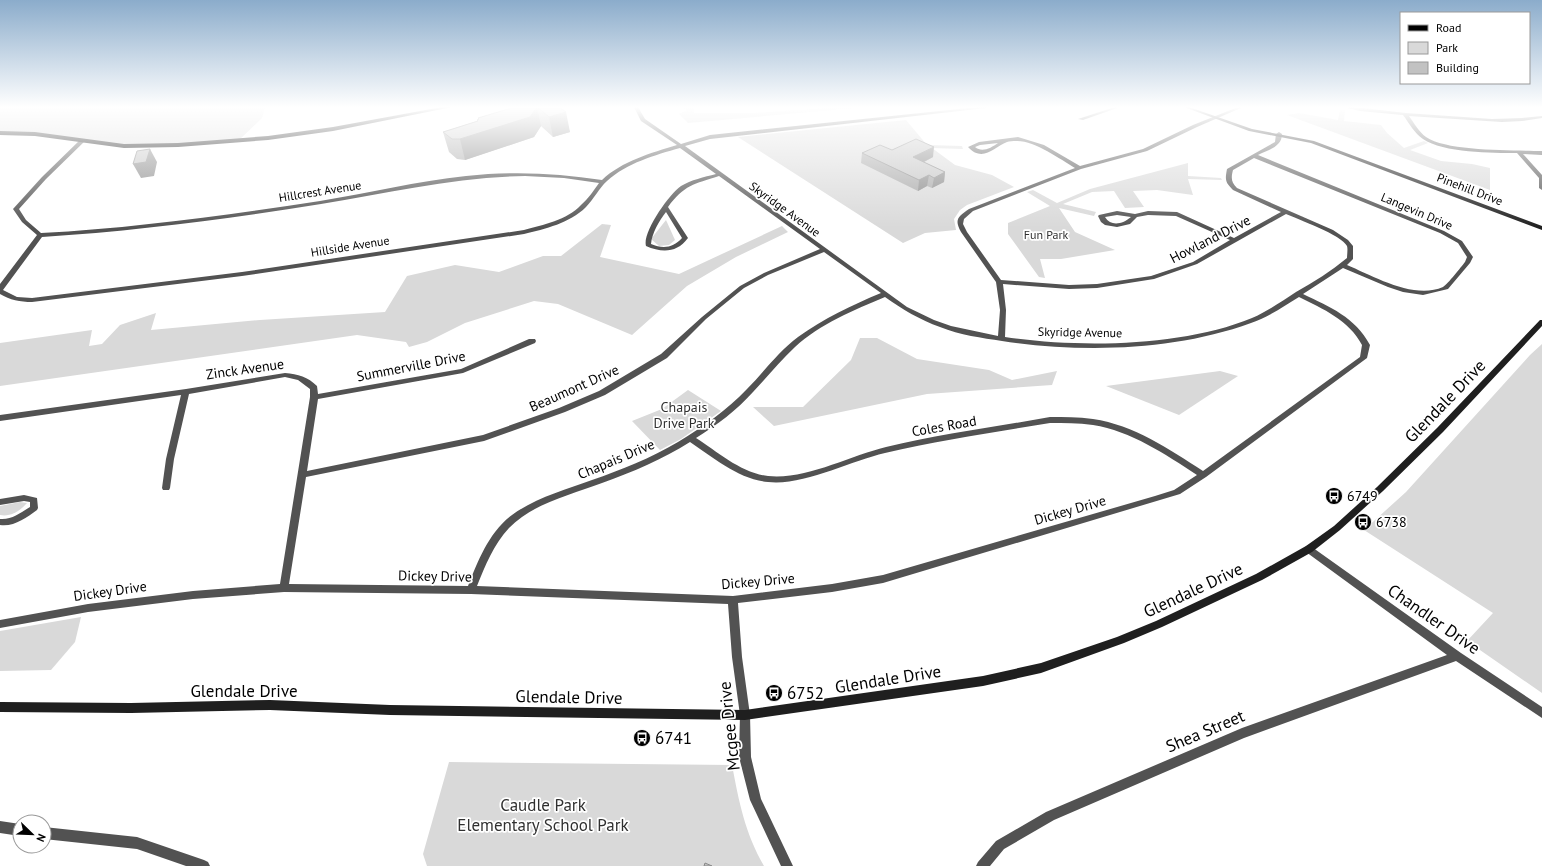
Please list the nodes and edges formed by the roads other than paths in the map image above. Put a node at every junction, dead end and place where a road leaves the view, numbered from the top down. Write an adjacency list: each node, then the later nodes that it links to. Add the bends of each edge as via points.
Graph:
1 (75, 147): 23 (street, via 16,209 24,221)
2 (676, 147): 17 (street, Hillside Avenue, via 636,160)
3 (683, 147): 15 (street, Skyridge Avenue)
4 (972, 147): 5 (street, via 984,152)
5 (992, 147)
6 (1041, 147): 14 (street)
7 (1150, 147): 14 (street)
8 (1270, 147): 13 (street)
9 (1326, 147): 22 (main road, Pinehill Drive)
10 (1463, 147): 11 (street)
11 (1519, 152): 12 (street); 16 (street)
12 (1542, 153)
13 (1255, 156): 20 (street, via 1230,170 1230,184 1244,194); 26 (street, Langevin Drive, via 1442,232 1460,242 1470,257 1446,288 1423,293 1390,286)
14 (1080, 168): 27 (street, via 972,210 961,218 960,224 964,232)
15 (720, 174): 19 (street, via 682,188 668,202); 25 (street, Skyridge Avenue)
16 (1542, 178): 18 (street)
17 (603, 182): 23 (street, Hillcrest Avenue, via 536,175 479,176 304,205 179,222); 28 (street, Hillside Avenue, via 583,207 570,216 548,226 524,232 242,274 32,300 14,299)
18 (1542, 188)
19 (666, 208): 19 (street, via 685,238 679,246 656,248 648,245 648,235)
20 (1286, 211): 24 (street, Howland Drive); 26 (street, via 1331,231 1346,241 1350,246 1350,259)
21 (1135, 216): 21 (street, via 1118,213 1100,216 1108,224 1116,225 1131,221); 24 (street, via 1148,213 1176,214)
22 (1542, 228)
23 (40, 235): 28 (street)
24 (1234, 240): 27 (street, Howland Drive, via 1195,263 1152,278 1076,287)
25 (824, 250): 29 (street, Skyridge Avenue); 38 (street, Beaumont Drive, via 742,287 664,356 602,393 484,438)
26 (1342, 265): 30 (street, Skyridge Avenue)
27 (999, 282): 32 (street, via 1003,310)
28 (0, 290)
29 (885, 294): 32 (street, Skyridge Avenue, via 932,322); 37 (street, Chapais Drive, via 840,315 799,340 773,364 743,399)
30 (1298, 294): 32 (street, Skyridge Avenue, via 1278,308 1248,322 1201,336 1177,340 1142,344 1071,344); 39 (street, Dickey Drive, via 1360,332 1366,345 1363,358)
31 (1542, 322): 43 (main road, Glendale Drive, via 1380,489 1337,528)
32 (1001, 338)
33 (532, 341): 35 (street, Summerville Drive, via 463,372)
34 (186, 392): 35 (street, Zinck Avenue, via 286,375 306,380 314,388); 36 (street, Zinck Avenue); 40 (street)
35 (314, 397): 38 (street)
36 (0, 418)
37 (691, 438): 39 (street, Coles Road, via 751,476 770,479 794,478 884,450 1050,420 1073,419 1099,422 1124,429); 45 (street, Chapais Drive, via 658,456 528,510 514,519 503,530 482,562)
38 (302, 475): 44 (street)
39 (1203, 475): 46 (street, Dickey Drive, via 1177,492 1156,500 883,579)
40 (166, 488)
41 (0, 502): 42 (street, via 24,498 34,500 34,508 21,517 5,523)
42 (0, 522)
43 (1309, 549): 48 (street, Chandler Drive); 51 (main road, Glendale Drive, via 1259,577 1159,624 1041,668 983,681)
44 (284, 588): 45 (street, Dickey Drive); 47 (street, Dickey Drive, via 193,595 88,608)
45 (471, 590): 46 (street, Dickey Drive)
46 (733, 600): 51 (street, Mcgee Drive)
47 (0, 624)
48 (1457, 656): 50 (street, Chandler Drive); 57 (street, Shea Street, via 1242,733 1050,816 1000,845)
49 (0, 706): 51 (main road, Glendale Drive, via 131,708 270,705 390,710)
50 (1542, 713)
51 (745, 715): 56 (street, Mcgee Drive, via 745,757 756,800)
52 (0, 828): 53 (street)
53 (12, 829)
54 (52, 833): 55 (street, via 137,843)
55 (204, 866)
56 (787, 866)
57 (982, 866)

